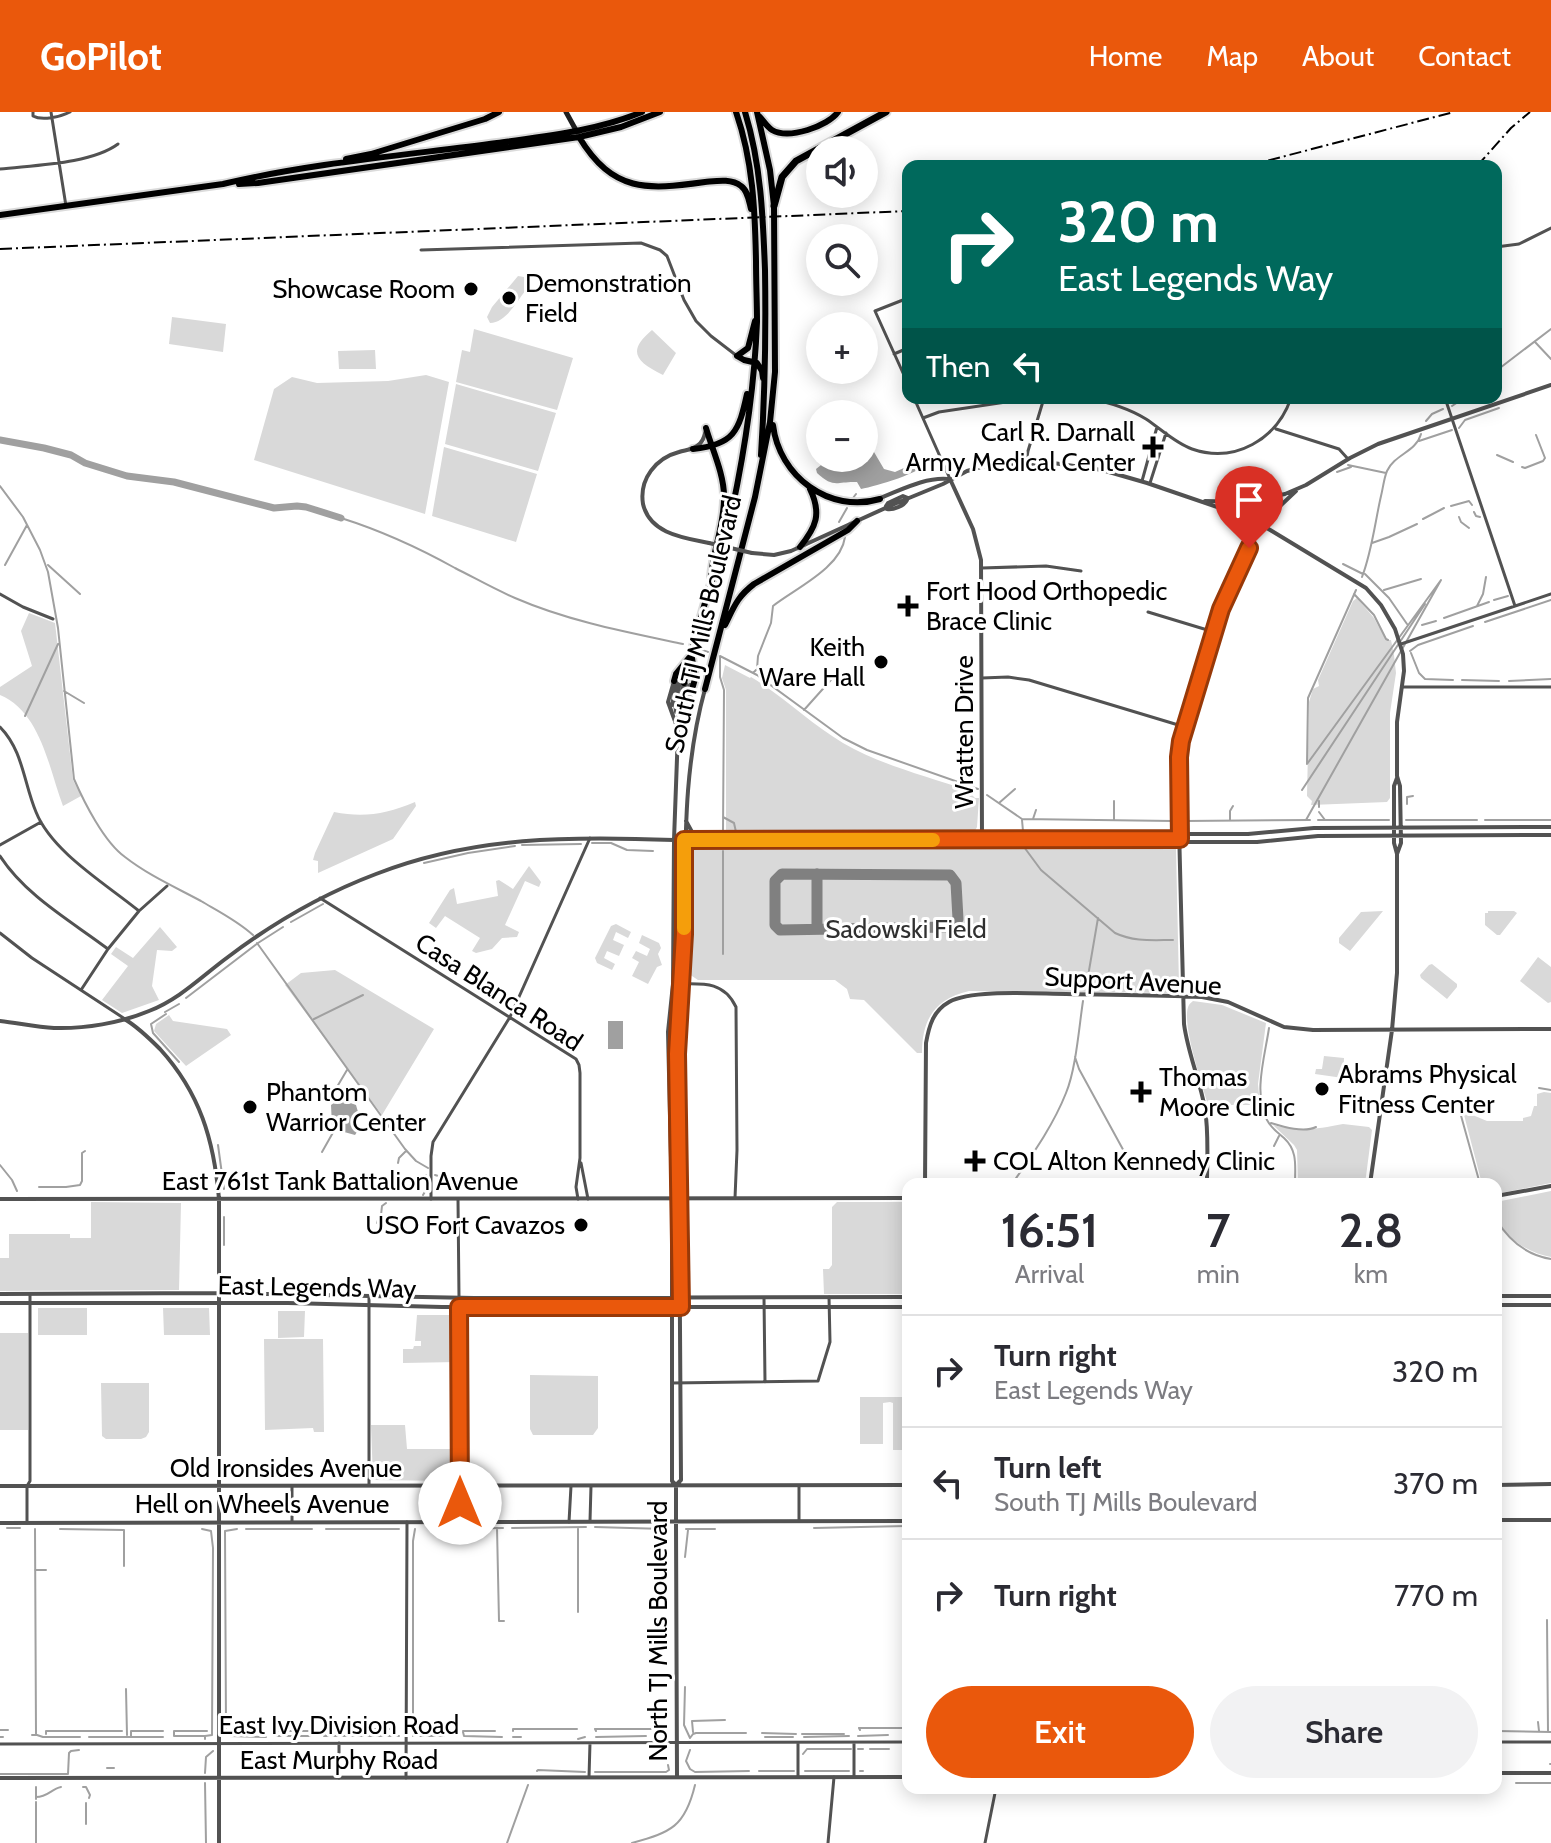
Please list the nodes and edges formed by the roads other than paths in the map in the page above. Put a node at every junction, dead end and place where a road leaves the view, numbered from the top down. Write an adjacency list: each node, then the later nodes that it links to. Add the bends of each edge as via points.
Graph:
1 (33, 112): 12 (street, via 39,119)
2 (70, 112): 12 (street)
3 (499, 112): 17 (main road, via 371,154)
4 (566, 112): 13 (main road)
5 (642, 112): 13 (main road)
6 (660, 112): 13 (main road, via 621,127)
7 (736, 112): 22 (main road, South TJ Mills Boulevard, via 749,156)
8 (745, 112): 34 (main road, South TJ Mills Boulevard, via 754,139 763,215)
9 (838, 112): 11 (main road, via 831,121 787,133 772,130)
10 (886, 112): 20 (highway, via 796,161 782,177)
11 (757, 113): 20 (main road, South TJ Mills Boulevard)
12 (52, 114): 15 (street)
13 (578, 134): 17 (main road); 18 (main road); 22 (main road, via 593,159 632,183 660,188 730,181 742,187)
14 (118, 144): 15 (street, via 100,155)
15 (60, 162): 16 (street); 19 (street)
16 (0, 169)
17 (303, 169): 18 (main road)
18 (223, 184): 19 (main road)
19 (66, 206): 21 (main road)
20 (774, 206): 43 (main road, South TJ Mills Boulevard)
21 (0, 215)
22 (755, 224): 27 (main road, South TJ Mills Boulevard)
23 (1551, 228): 24 (street)
24 (1502, 246)
25 (421, 250): 30 (street, via 651,245 667,256 699,326)
26 (902, 300): 29 (street, via 875,311)
27 (757, 318): 30 (main road, via 748,348); 31 (main road, South TJ Mills Boulevard)
28 (902, 351): 29 (street)
29 (894, 354): 32 (street)
30 (737, 356): 31 (main road)
31 (754, 364): 34 (main road, via 762,371); 50 (main road, via 740,423); 67 (main road, South TJ Mills Boulevard, via 738,480)
32 (902, 371)
33 (1551, 385): 35 (street)
34 (765, 394): 54 (main road, South TJ Mills Boulevard)
35 (1502, 401)
36 (917, 404): 44 (street, Wratten Drive)
37 (993, 404): 44 (street)
38 (1042, 404): 53 (street)
39 (1107, 404): 46 (street)
40 (1288, 404): 48 (street)
41 (1447, 404): 45 (street)
42 (1494, 404): 45 (street)
43 (772, 407): 54 (main road, South TJ Mills Boulevard); 56 (main road, via 781,454)
44 (923, 418): 55 (street, Wratten Drive)
45 (1452, 418): 52 (street); 70 (street)
46 (1157, 427): 49 (street); 57 (street)
47 (706, 428): 50 (main road); 51 (street)
48 (1274, 428): 49 (street, via 1247,447 1222,453 1192,449); 52 (street, via 1339,449)
49 (1166, 433): 58 (street)
50 (712, 447): 51 (main road); 67 (main road, via 725,496)
51 (693, 449): 64 (street, bridge, via 668,456 644,483 643,502 662,530 752,553 774,555)
52 (1348, 459): 59 (street)
53 (1026, 463): 55 (street, via 982,466); 57 (street, via 1086,467)
54 (759, 479): 74 (main road, South TJ Mills Boulevard)
55 (950, 479): 60 (street); 62 (street); 65 (street, Wratten Drive, via 977,539)
56 (803, 481): 60 (main road, via 843,502); 64 (main road, via 817,513 811,534)
57 (1141, 482): 58 (street)
58 (1150, 484): 61 (street)
59 (1296, 491): 61 (street, via 1244,502); 63 (street)
60 (880, 499)
61 (1197, 500): 63 (street)
62 (857, 521): 64 (street); 74 (main road, via 743,592)
63 (1261, 524): 73 (street); 75 (street, via 1366,588 1389,617)
64 (800, 547)
65 (982, 568): 66 (street); 76 (street, Wratten Drive)
66 (1081, 571)
67 (711, 582): 77 (main road, South TJ Mills Boulevard)
68 (0, 594): 72 (street)
69 (1551, 594): 70 (street)
70 (1515, 606): 75 (street)
71 (1148, 612): 73 (street)
72 (53, 619)
73 (1214, 632): 82 (street)
74 (719, 635): 80 (main road, South TJ Mills Boulevard)
75 (1401, 644): 78 (street)
76 (982, 678): 82 (street, via 1029,680); 98 (street, Wratten Drive)
77 (683, 683): 83 (street); 83 (street, via 688,706); 83 (street, via 668,702)
78 (1403, 687): 79 (street); 84 (street)
79 (1551, 687)
80 (705, 689): 85 (street, South TJ Mills Boulevard, via 691,746)
81 (0, 727): 86 (street, via 14,745)
82 (1185, 727): 94 (street, via 1179,757)
83 (678, 730): 95 (street, South TJ Mills Boulevard)
84 (1397, 776): 87 (street); 89 (street)
85 (685, 819): 96 (street, South TJ Mills Boulevard); 97 (street, via 692,832)
86 (41, 822): 99 (street); 104 (street, via 64,852)
87 (1394, 827): 89 (street); 91 (street); 94 (street, via 1186,834)
88 (1551, 827): 89 (street)
89 (1401, 828): 92 (street)
90 (1551, 835): 92 (street)
91 (1394, 836): 92 (street); 94 (street); 100 (street)
92 (1401, 836): 100 (street)
93 (590, 838): 95 (street); 103 (street, via 459,849 376,874); 111 (street)
94 (1180, 839): 98 (street); 110 (street)
95 (674, 840): 96 (street); 107 (street, South TJ Mills Boulevard)
96 (684, 840): 97 (street); 108 (street, South TJ Mills Boulevard)
97 (710, 840): 98 (street)
98 (982, 840)
99 (0, 845)
100 (1397, 854): 115 (street)
101 (0, 856): 106 (street, via 31,892)
102 (167, 886): 104 (street)
103 (320, 898): 111 (street, Casa Blanca Road); 112 (street, via 227,958 179,997)
104 (139, 911): 106 (street)
105 (0, 933): 109 (street)
106 (108, 949): 109 (street)
107 (673, 984): 108 (street); 132 (street, South TJ Mills Boulevard, via 668,1032)
108 (682, 984): 123 (street, via 714,986 734,1002); 133 (street, South TJ Mills Boulevard, via 677,1054)
109 (81, 990): 112 (street)
110 (1183, 996): 115 (street, Support Avenue, via 1228,1002 1284,1027); 117 (street, Support Avenue, via 975,994 950,1001 934,1015 926,1043); 118 (street, via 1187,1046 1207,1125)
111 (510, 1017): 116 (street, Casa Blanca Road, via 578,1062); 127 (street, via 433,1142)
112 (125, 1019): 113 (street, via 52,1028); 126 (street, via 150,1038 189,1088 210,1139)
113 (0, 1021)
114 (1551, 1029): 115 (street, Support Avenue)
115 (1392, 1030): 119 (street)
116 (580, 1158): 121 (street, Casa Blanca Road); 131 (street, Casa Blanca Road)
117 (925, 1178)
118 (1207, 1178)
119 (1371, 1178)
120 (1551, 1186): 122 (street)
121 (576, 1187): 129 (street, Casa Blanca Road); 130 (street, Casa Blanca Road)
122 (1502, 1195)
123 (735, 1198): 124 (street, East 761st Tank Battalion Avenue); 133 (street, East 761st Tank Battalion Avenue)
124 (902, 1198)
125 (0, 1199): 126 (street, East 761st Tank Battalion Avenue)
126 (219, 1199): 127 (street, East 761st Tank Battalion Avenue); 134 (street)
127 (431, 1199): 128 (street, East 761st Tank Battalion Avenue)
128 (458, 1199): 129 (street, East 761st Tank Battalion Avenue); 142 (street)
129 (567, 1199): 130 (street, East 761st Tank Battalion Avenue)
130 (578, 1199): 131 (street, East 761st Tank Battalion Avenue)
131 (588, 1199): 132 (street, East 761st Tank Battalion Avenue)
132 (672, 1199): 133 (street, East 761st Tank Battalion Avenue); 144 (street, South TJ Mills Boulevard)
133 (680, 1199): 145 (street, South TJ Mills Boulevard)
134 (218, 1293): 136 (street, East Legends Way); 137 (street, East Legends Way); 147 (street)
135 (0, 1294): 136 (street, East Legends Way)
136 (30, 1294): 149 (street)
137 (369, 1296): 142 (street, East Legends Way); 152 (street)
138 (1502, 1296): 139 (street)
139 (1551, 1296)
140 (829, 1297): 141 (street, East Legends Way); 146 (street, East Legends Way); 158 (street)
141 (902, 1297)
142 (459, 1298): 143 (street, East Legends Way); 153 (street)
143 (474, 1298): 144 (street, East Legends Way); 154 (street)
144 (672, 1298): 145 (street, East Legends Way); 155 (street, South TJ Mills Boulevard)
145 (681, 1298): 146 (street, East Legends Way); 156 (street, South TJ Mills Boulevard)
146 (764, 1298): 157 (street)
147 (218, 1302): 149 (street, East Legends Way); 152 (street, East Legends Way); 170 (street)
148 (0, 1303): 149 (street, East Legends Way)
149 (30, 1303): 169 (street)
150 (1502, 1305): 151 (street)
151 (1551, 1305)
152 (369, 1306): 153 (street, East Legends Way); 172 (street)
153 (442, 1307): 154 (street, East Legends Way)
154 (459, 1307): 155 (street, East Legends Way); 164 (street)
155 (672, 1307): 156 (street, East Legends Way); 161 (street, North TJ Mills Boulevard)
156 (681, 1307): 157 (street, East Legends Way); 162 (street, North TJ Mills Boulevard)
157 (764, 1307): 158 (street, East Legends Way); 160 (street)
158 (829, 1307): 159 (street, East Legends Way); 160 (street, via 830,1342 818,1381)
159 (902, 1307)
160 (765, 1382): 162 (street)
161 (672, 1383): 162 (street); 165 (street, North TJ Mills Boulevard)
162 (681, 1383): 165 (street, North TJ Mills Boulevard, via 681,1480)
163 (1551, 1484): 167 (street)
164 (460, 1485): 172 (street, Old Ironsides Avenue); 173 (street, Old Ironsides Avenue); 184 (street)
165 (676, 1485): 174 (street, Old Ironsides Avenue); 175 (street, Old Ironsides Avenue); 186 (street, North TJ Mills Boulevard)
166 (902, 1485): 175 (street, Old Ironsides Avenue)
167 (1502, 1485)
168 (0, 1486): 169 (street, Old Ironsides Avenue)
169 (27, 1486): 170 (street, Old Ironsides Avenue); 188 (street)
170 (220, 1486): 171 (street, Old Ironsides Avenue); 181 (street)
171 (292, 1486): 172 (street, Old Ironsides Avenue); 182 (street)
172 (369, 1486)
173 (571, 1486): 174 (street, Old Ironsides Avenue); 185 (street)
174 (591, 1486): 178 (street)
175 (799, 1486): 179 (street)
176 (1502, 1520): 177 (street)
177 (1551, 1520)
178 (590, 1521): 185 (street, Hell on Wheels Avenue); 186 (street, Hell on Wheels Avenue)
179 (799, 1521): 180 (street, Hell on Wheels Avenue); 186 (street, Hell on Wheels Avenue)
180 (902, 1521)
181 (220, 1522): 182 (street, Hell on Wheels Avenue); 188 (street, Hell on Wheels Avenue); 192 (street)
182 (292, 1522): 183 (street, Hell on Wheels Avenue)
183 (407, 1522): 184 (street, Hell on Wheels Avenue); 194 (street)
184 (460, 1522): 185 (street, Hell on Wheels Avenue)
185 (569, 1522)
186 (676, 1522): 196 (street, North TJ Mills Boulevard)
187 (0, 1523): 188 (street, Hell on Wheels Avenue)
188 (27, 1523)
189 (902, 1742): 198 (street, East Ivy Division Road)
190 (1502, 1742): 191 (street)
191 (1551, 1742)
192 (219, 1743): 193 (street, East Ivy Division Road); 199 (street, East Ivy Division Road); 209 (street)
193 (339, 1743): 194 (street, East Ivy Division Road); 210 (street)
194 (406, 1743): 195 (street, East Ivy Division Road); 211 (street)
195 (590, 1743): 196 (street, East Ivy Division Road); 202 (street)
196 (677, 1743): 197 (street, East Ivy Division Road); 203 (street, North TJ Mills Boulevard)
197 (798, 1743): 198 (street, East Ivy Division Road); 204 (street)
198 (854, 1743): 206 (street)
199 (0, 1744)
200 (1502, 1773): 201 (street)
201 (1551, 1773)
202 (589, 1777): 203 (street, East Murphy Road); 211 (street, East Murphy Road)
203 (677, 1777): 204 (street, East Murphy Road)
204 (798, 1777): 205 (street, East Murphy Road)
205 (834, 1777): 206 (street, East Murphy Road); 214 (street)
206 (854, 1777): 207 (street, East Murphy Road)
207 (902, 1777)
208 (0, 1778): 209 (street, East Murphy Road)
209 (219, 1778): 210 (street, East Murphy Road); 213 (street)
210 (339, 1778): 211 (street, East Murphy Road)
211 (406, 1778)
212 (995, 1794): 215 (street)
213 (219, 1843)
214 (828, 1843)
215 (985, 1843)

